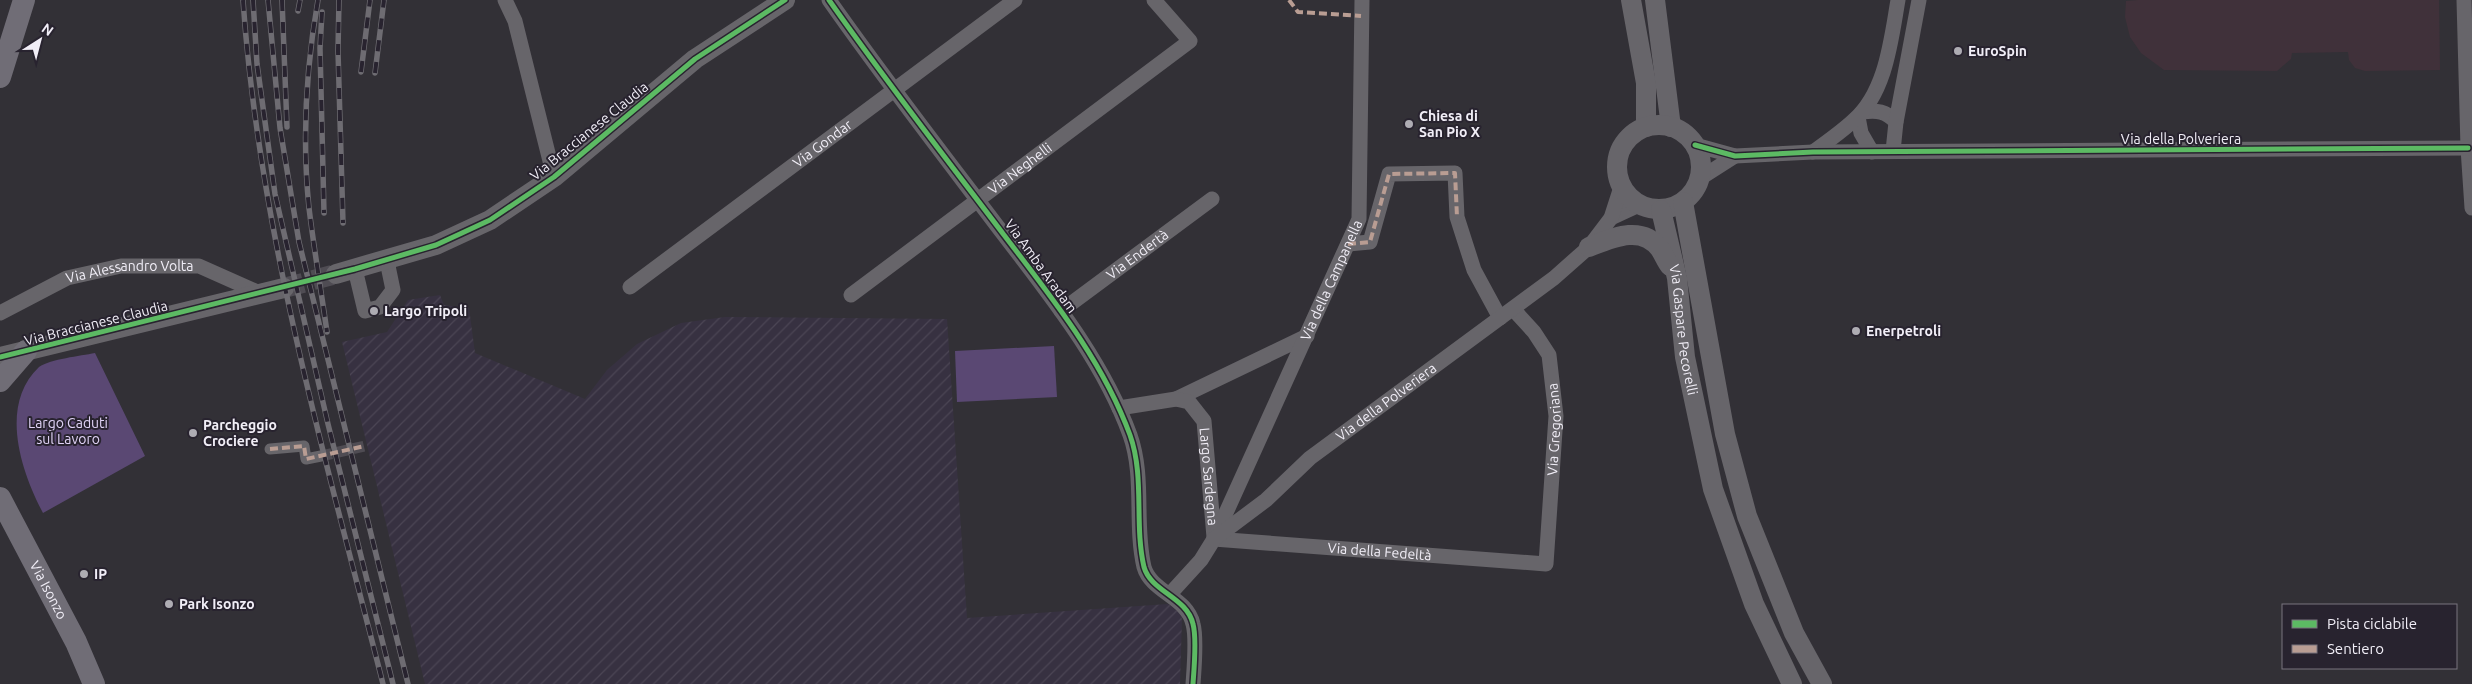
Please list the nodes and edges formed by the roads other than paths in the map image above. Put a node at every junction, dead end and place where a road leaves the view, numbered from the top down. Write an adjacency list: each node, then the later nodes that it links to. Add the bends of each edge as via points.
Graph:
1 (24, 0): 13 (main road)
2 (505, 0): 25 (street, via 516,21)
3 (785, 0): 25 (street, Via Braccianese Claudia, via 695,58)
4 (829, 0): 14 (street, Via Amba Aradam)
5 (1015, 0): 14 (street, Via Gondar)
6 (1154, 0): 29 (street, Via Neghelli, via 1190,41)
7 (1362, 0): 35 (street, Via della Campanella, via 1359,219)
8 (1631, 0): 17 (street, via 1646,83)
9 (1655, 0): 18 (street)
10 (1898, 0): 15 (street, via 1882,74)
11 (1919, 0): 16 (street)
12 (2464, 0): 20 (street)
13 (0, 77)
14 (894, 90): 29 (street, Via Amba Aradam); 41 (street, Via Gondar)
15 (1860, 114): 16 (street, via 1876,110 1888,114); 21 (street); 22 (street, via 1861,133)
16 (1896, 122): 23 (street)
17 (1646, 127): 18 (street); 27 (street, via 1634,133 1619,152 1617,175)
18 (1671, 127): 19 (street)
19 (1695, 145): 24 (street); 26 (street, via 1700,158)
20 (2468, 148): 23 (street, Via della Polveriera); 32 (street)
21 (1813, 152): 22 (street); 24 (street)
22 (1872, 152): 23 (street)
23 (1893, 152)
24 (1735, 156): 26 (street)
25 (554, 177): 37 (street, Via Braccianese Claudia, via 490,220 436,245)
26 (1699, 179): 30 (street)
27 (1622, 187): 31 (street); 34 (street, Via della Polveriera)
28 (1212, 199): 45 (street, Via Endertà)
29 (978, 201): 44 (street, Via Neghelli); 45 (street, Via Amba Aradam)
30 (1684, 202): 33 (street); 63 (street, Via Gaspare Pecorelli, via 1724,434 1747,516 1794,633)
31 (1639, 205): 33 (street); 34 (street, Via della Polveriera)
32 (2472, 208)
33 (1661, 210): 40 (street, Via Gaspare Pecorelli)
34 (1611, 218): 36 (street, Via della Polveriera)
35 (1348, 244): 47 (street, Via Gregoriana, via 1370,242 1389,174 1454,173 1457,217 1474,270); 48 (street, Via della Campanella)
36 (1589, 247): 40 (street, via 1622,235 1648,238 1659,248); 47 (street, Via della Polveriera)
37 (387, 261): 38 (street, Via Braccianese Claudia); 38 (street, via 393,290 380,307 364,311)
38 (356, 269): 39 (street, Via Braccianese Claudia)
39 (336, 274)
40 (1677, 278): 62 (street, Via Gaspare Pecorelli, via 1685,357 1714,489 1754,604)
41 (630, 287)
42 (284, 288): 43 (street, Via Braccianese Claudia)
43 (262, 294): 46 (street, Via Alessandro Volta, via 199,266 121,266 67,278); 49 (street, Via Braccianese Claudia)
44 (851, 295)
45 (1061, 310): 53 (street, Via Amba Aradam)
46 (0, 313)
47 (1506, 314): 57 (street, Via della Polveriera, via 1310,458 1266,500); 58 (street, Via Gregoriana, via 1534,332 1549,355 1556,416)
48 (1307, 336): 52 (street); 57 (street, Via della Campanella)
49 (26, 351): 50 (street, Via Braccianese Claudia); 51 (main road)
50 (0, 357)
51 (0, 381)
52 (1176, 399): 53 (street); 57 (street, Largo Sardegna, via 1188,402 1204,421)
53 (1120, 408): 59 (street, Via Amba Aradam, via 1131,439 1145,570)
54 (270, 449): 55 (street, via 304,446 306,459)
55 (321, 456)
56 (0, 498): 60 (main road, Via Isonzo, via 76,642)
57 (1214, 539): 58 (street, Via della Fedeltà); 59 (street, Via della Polveriera, via 1201,560)
58 (1546, 564)
59 (1170, 594): 61 (street, Via Amba Aradam, via 1180,602 1193,623)
60 (94, 684)
61 (1193, 684)
62 (1792, 684)
63 (1822, 684)

